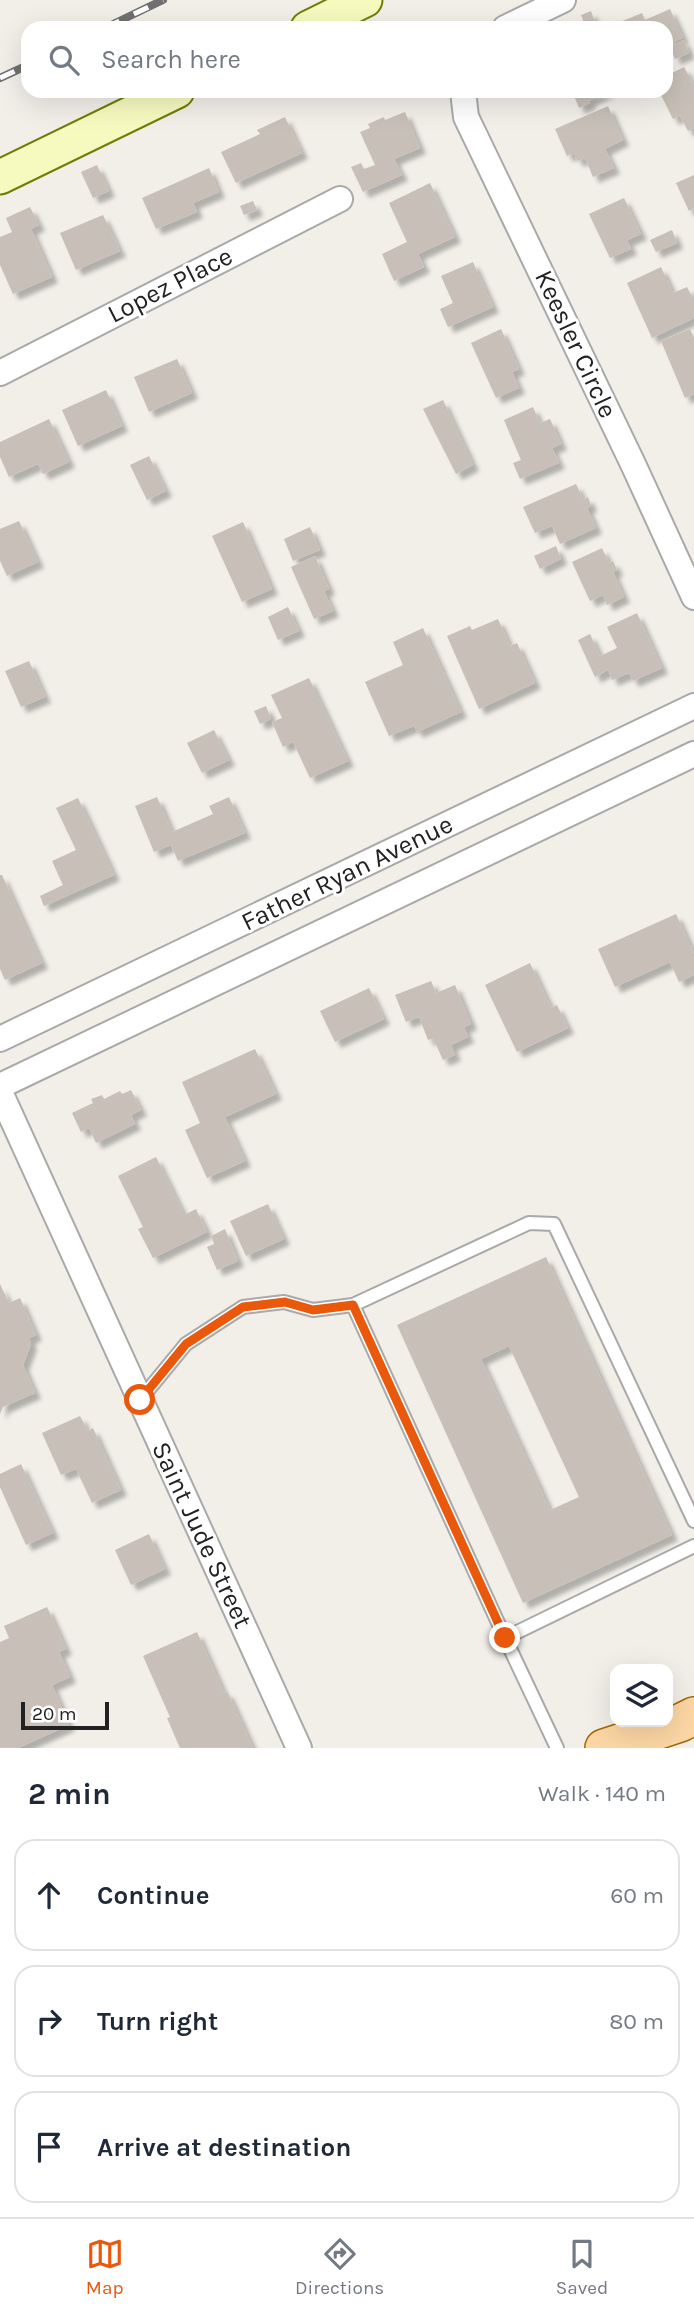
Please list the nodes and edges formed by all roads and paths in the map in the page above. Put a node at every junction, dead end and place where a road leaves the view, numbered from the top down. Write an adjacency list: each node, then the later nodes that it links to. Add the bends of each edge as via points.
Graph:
1 (365, 0): 3 (main road)
2 (563, 0): 4 (street)
3 (322, 21)
4 (520, 21)
5 (163, 98): 7 (main road)
6 (464, 98): 10 (street, Keesler Circle, via 466,117)
7 (0, 177)
8 (341, 199): 9 (street, Lopez Place)
9 (0, 373)
10 (694, 597)
11 (694, 706): 13 (street, Father Ryan Avenue)
12 (694, 754): 14 (street, Father Ryan Avenue)
13 (0, 1039)
14 (0, 1086)
15 (0, 1092): 17 (street, Saint Jude Street)
16 (353, 1305): 17 (lane, via 313,1310 285,1302 243,1307 186,1344); 18 (lane, via 529,1223 554,1224); 20 (lane)
17 (140, 1400): 22 (street, Saint Jude Street)
18 (694, 1521)
19 (694, 1546): 20 (lane)
20 (505, 1638): 23 (lane)
21 (694, 1716): 24 (main road)
22 (299, 1748)
23 (556, 1748)
24 (604, 1748)

